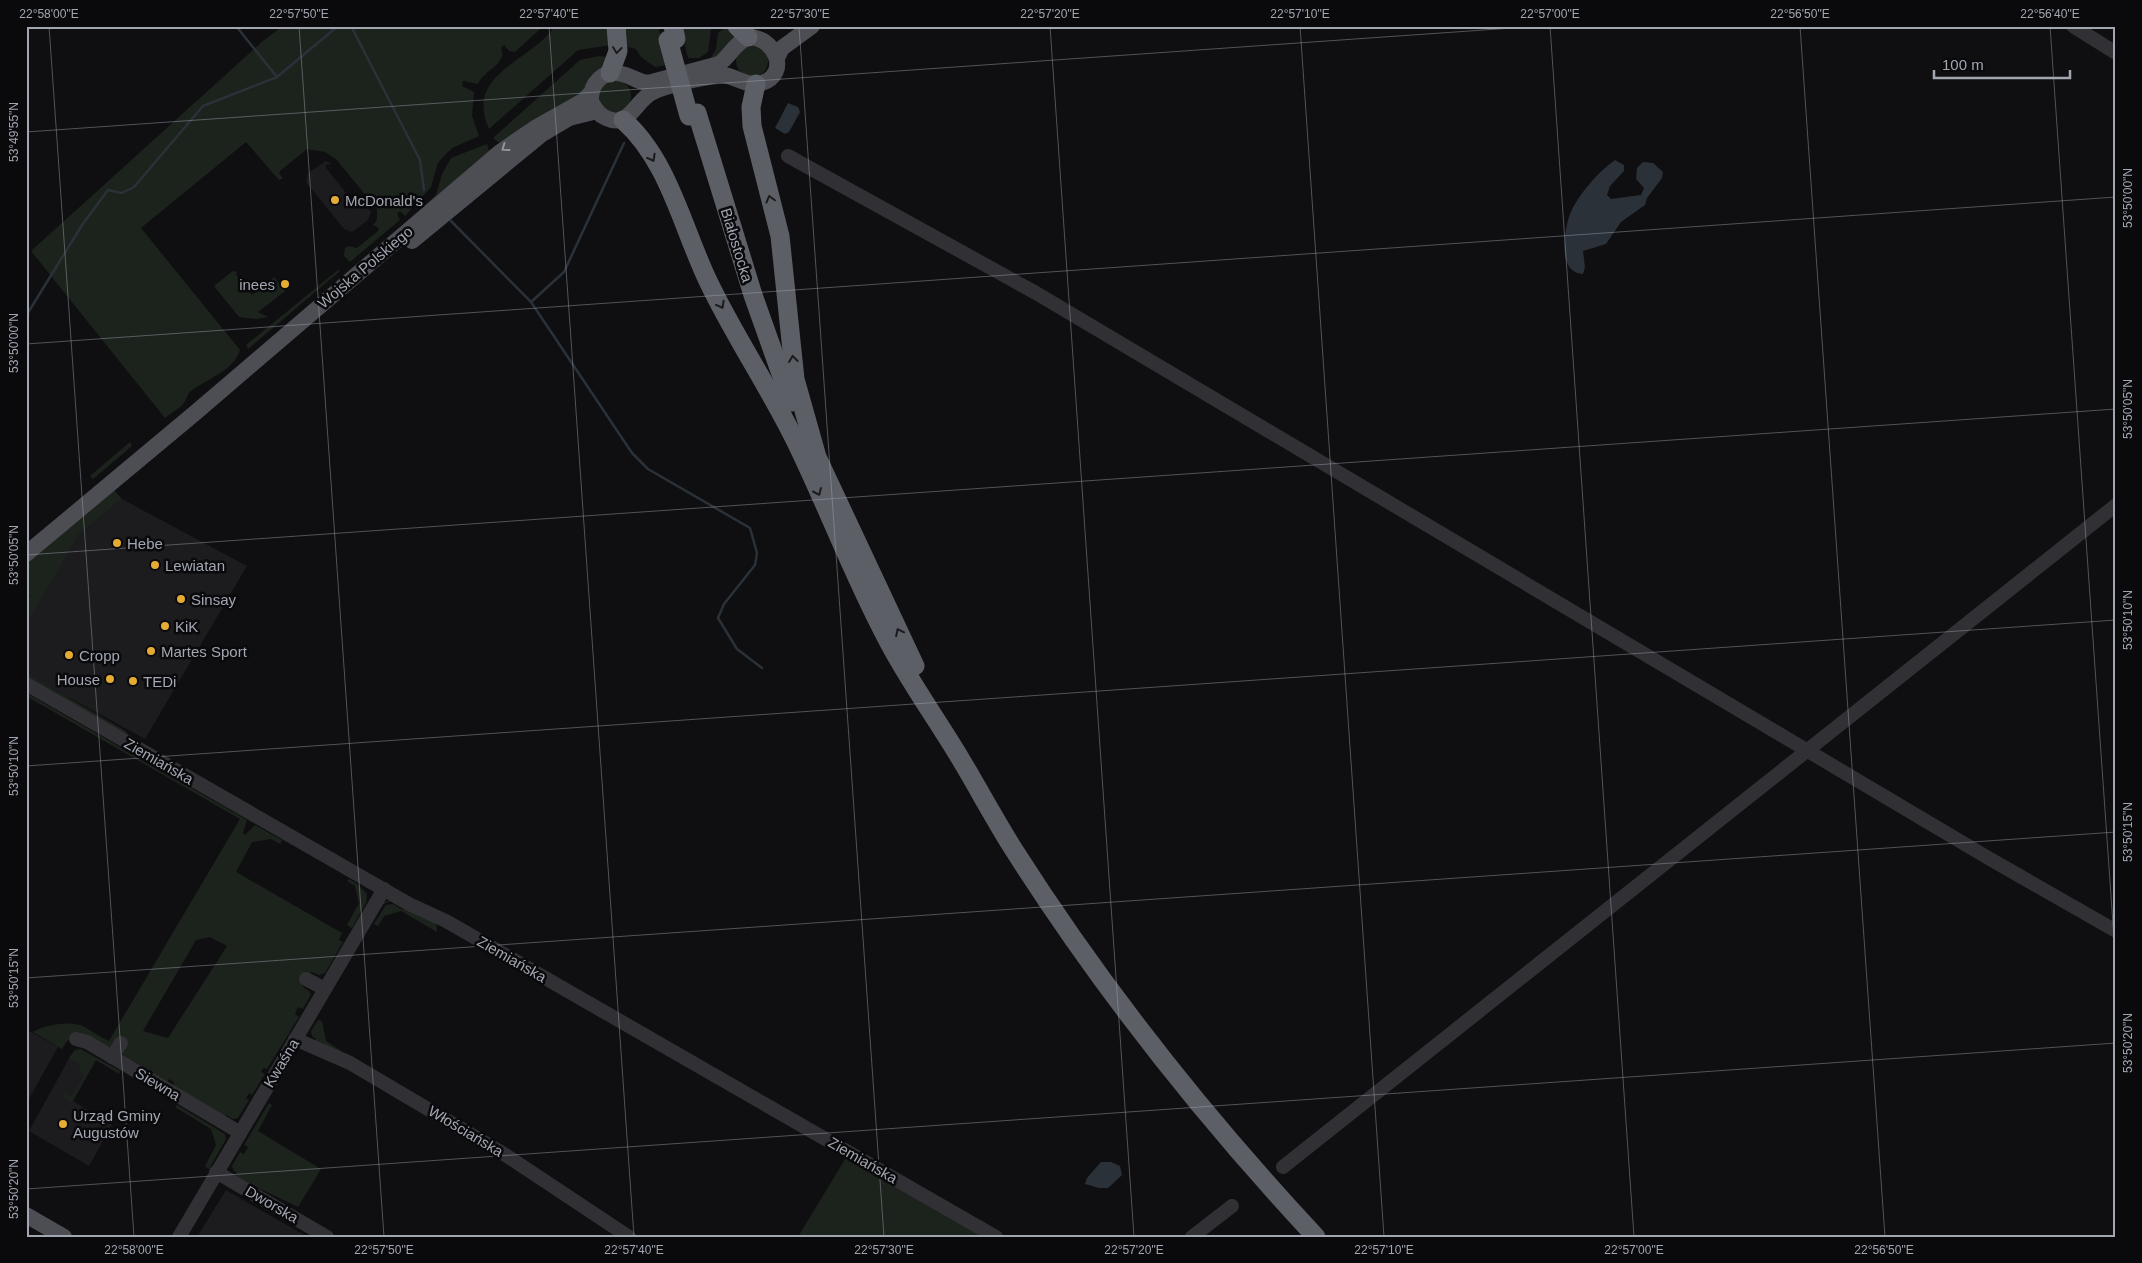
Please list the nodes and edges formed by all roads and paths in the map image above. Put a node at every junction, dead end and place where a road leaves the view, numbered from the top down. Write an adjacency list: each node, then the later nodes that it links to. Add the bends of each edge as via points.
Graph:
1 (616, 26): 10 (highway, one-way to 10, via 618,52)
2 (798, 26): 6 (main road, via 782,36)
3 (812, 26): 8 (main road, via 782,48)
4 (2073, 26): 7 (street)
5 (670, 33): 14 (highway, Białostocka, bridge)
6 (750, 35): 8 (main road, via 772,46); 9 (main road, via 736,44)
7 (2116, 54)
8 (777, 58): 11 (main road, via 773,74)
9 (714, 70): 10 (main road, via 648,83); 11 (main road); 15 (main road, via 653,92)
10 (610, 73): 12 (main road, Wojska Polskiego, via 598,80)
11 (756, 84): 19 (highway, one-way to 11, via 795,379 780,236 752,126 751,107)
12 (590, 94): 13 (main road); 17 (main road, Wojska Polskiego, one-way to 17, via 500,152)
13 (597, 111): 15 (main road, via 608,119); 17 (main road, Wojska Polskiego, via 569,118 542,134)
14 (693, 114): 18 (highway, Białostocka, via 746,302); 19 (highway, Białostocka, via 787,393)
15 (623, 120): 18 (highway, one-way to 18, via 634,129 653,159 712,288)
16 (788, 156): 23 (street, via 1036,294)
17 (357, 280): 21 (main road, Wojska Polskiego)
18 (799, 447): 24 (highway, one-way to 24, via 885,635)
19 (817, 457): 24 (highway, one-way to 19)
20 (2116, 505): 23 (street)
21 (26, 554)
22 (26, 684): 25 (street, Ziemiańska)
23 (1808, 750): 26 (street); 34 (street, via 1571,935)
24 (958, 755): 44 (highway, via 1029,872 1165,1063)
25 (384, 889): 28 (street, Kwaśna); 42 (street, Ziemiańska, via 446,921)
26 (2116, 931)
27 (306, 979): 28 (street)
28 (325, 989): 30 (street, Kwaśna)
29 (76, 1039): 32 (street, Siewna)
30 (295, 1039): 33 (street, Kwaśna); 41 (street, Włościańska, via 350,1063 504,1154)
31 (121, 1043): 32 (street)
32 (112, 1057): 33 (street, Siewna)
33 (239, 1132): 35 (street, Kwaśna)
34 (1283, 1167)
35 (216, 1172): 39 (street, Kwaśna); 40 (street, Dworska)
36 (1232, 1206): 43 (street)
37 (26, 1215): 38 (main road)
38 (64, 1237)
39 (179, 1237)
40 (327, 1237)
41 (629, 1237)
42 (996, 1237)
43 (1192, 1237)
44 (1316, 1237)

